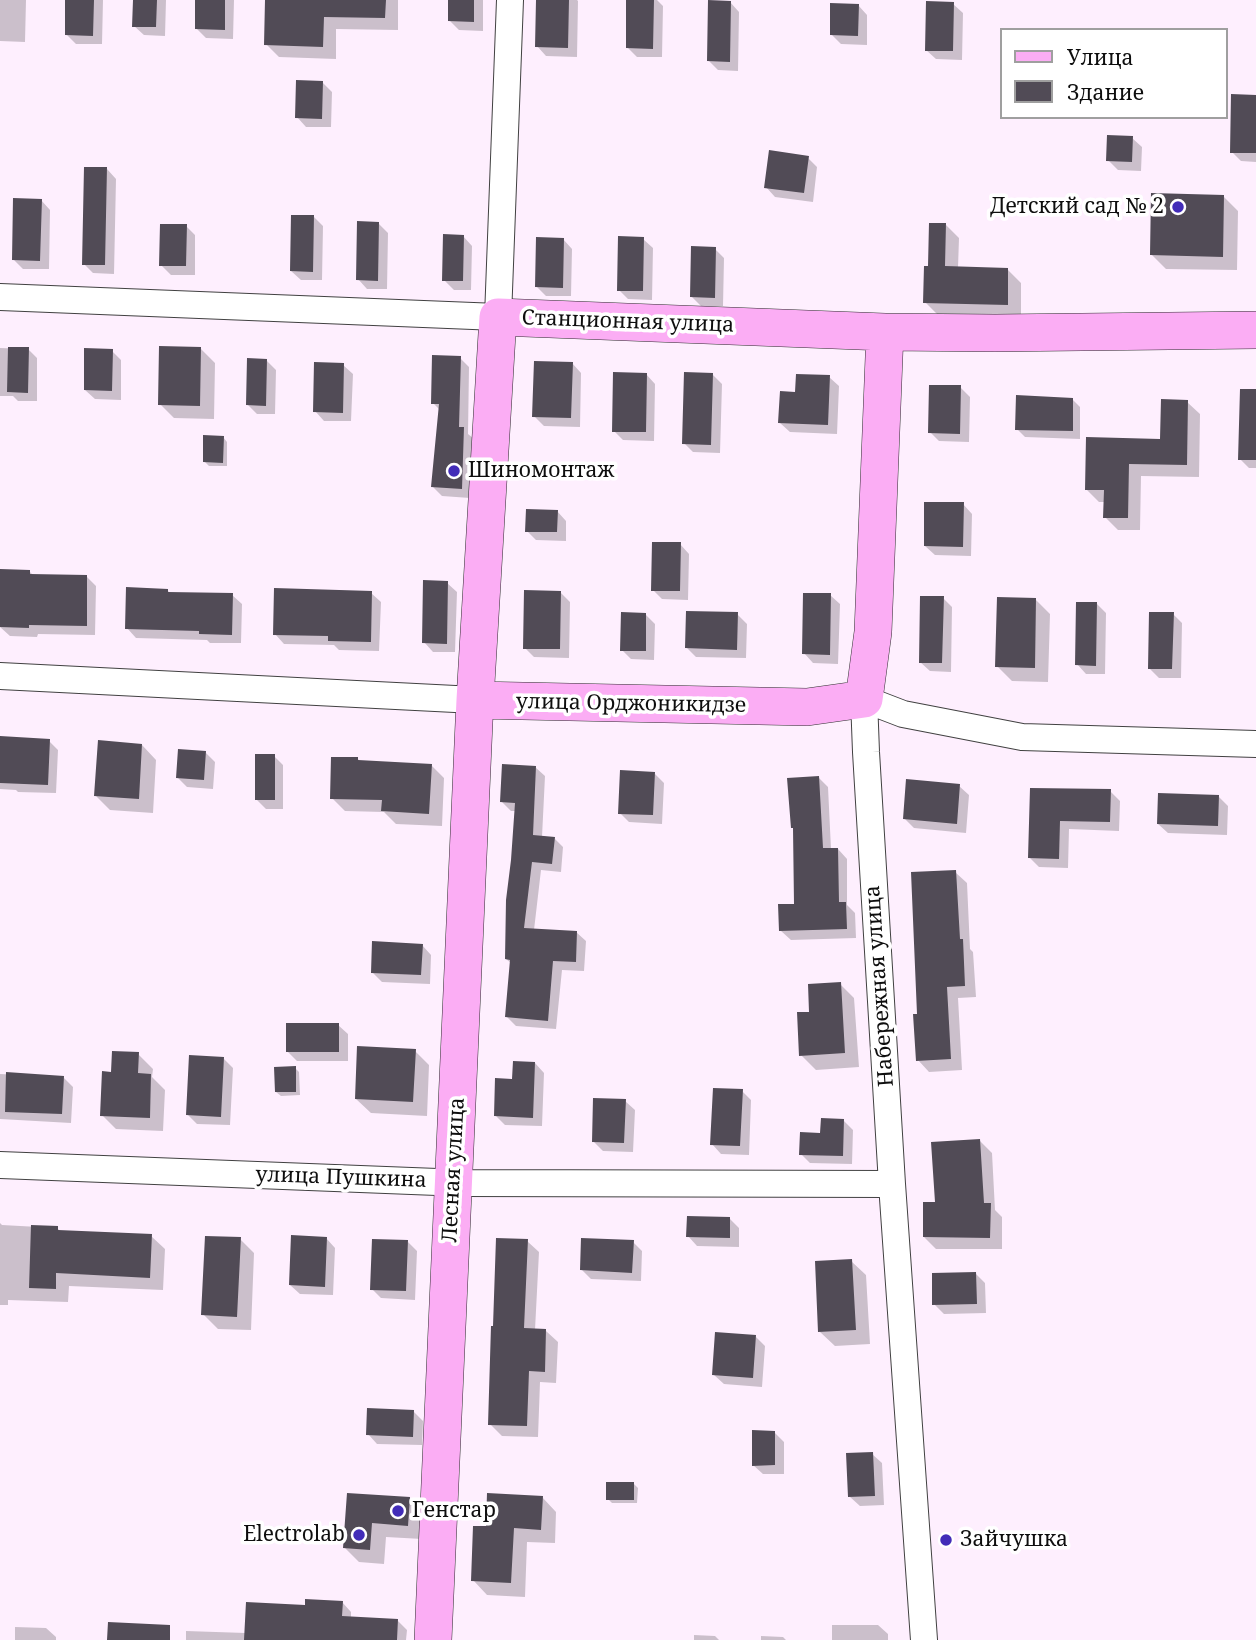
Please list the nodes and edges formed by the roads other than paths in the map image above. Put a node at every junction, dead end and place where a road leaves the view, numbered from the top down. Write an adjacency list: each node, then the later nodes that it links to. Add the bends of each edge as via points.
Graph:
1 (510, 0): 3 (street)
2 (0, 297): 3 (street, Станционная улица)
3 (498, 317): 5 (main road, Станционная улица); 8 (main road, Лесная улица)
4 (1256, 330): 5 (main road, Станционная улица)
5 (885, 332): 7 (main road, Набережная улица, via 873,632)
6 (0, 676): 8 (street, улица Орджоникидзе)
7 (864, 699): 8 (main road, улица Орджоникидзе, via 807,707); 9 (street, улица Орджоникидзе, via 903,714 1022,737); 12 (street, Набережная улица)
8 (475, 701): 11 (main road, Лесная улица)
9 (1256, 744)
10 (0, 1165): 11 (street, улица Пушкина)
11 (453, 1183): 12 (street, улица Пушкина); 13 (main road, Лесная улица)
12 (892, 1184): 14 (street, Набережная улица)
13 (433, 1640)
14 (924, 1640)

